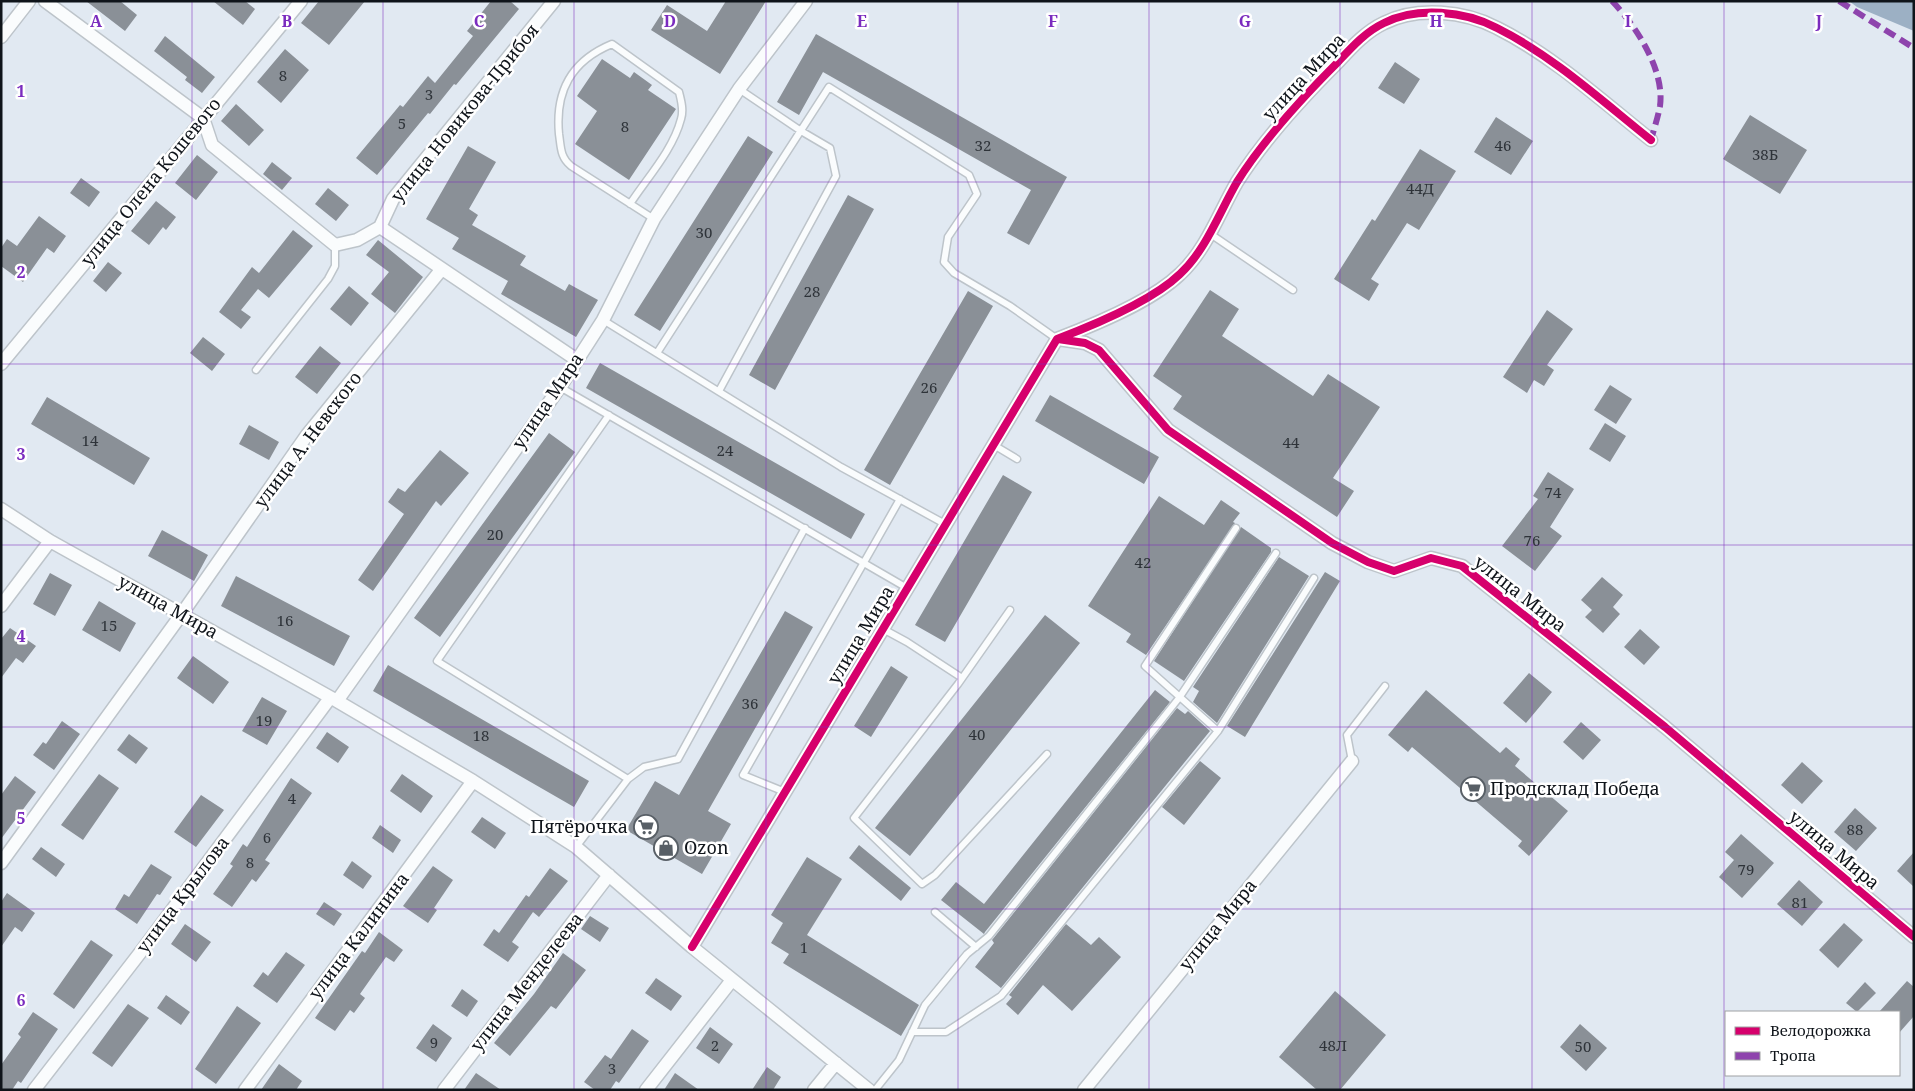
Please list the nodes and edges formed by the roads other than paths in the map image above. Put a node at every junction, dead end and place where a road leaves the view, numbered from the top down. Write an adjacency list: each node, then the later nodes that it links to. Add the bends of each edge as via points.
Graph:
1 (29, 1): 6 (street)
2 (46, 1): 8 (street)
3 (301, 1): 8 (street, улица Олена Кошевого)
4 (554, 1): 13 (street, улица Новикова-Прибоя, via 394,199)
5 (806, 1): 7 (street, улица Мира)
6 (1, 37)
7 (739, 89): 9 (lane); 12 (street, улица Мира)
8 (204, 118): 15 (street, via 212,145); 22 (street, улица Олена Кошевого)
9 (800, 131): 19 (lane, via 829,87 969,175 978,194 948,237 944,262 954,273); 20 (lane); 25 (lane, via 830,148 836,176)
10 (1651, 140): 14 (street, улица Мира, via 1541,54 1496,27 1458,15 1427,13 1404,17 1384,23 1359,40 1315,85 1238,181)
11 (630, 204): 11 (lane, via 571,166 561,154 558,121 561,93 576,70 594,52 612,44 679,92 682,104 682,118 669,146); 12 (lane)
12 (654, 219): 18 (street, улица Мира)
13 (380, 227): 15 (street, via 356,240); 16 (street)
14 (1209, 233): 17 (lane); 19 (street, улица Мира, via 1194,259 1155,293)
15 (335, 245): 23 (lane, via 335,266 328,279)
16 (441, 270): 21 (street); 41 (street, улица А. Невского, via 307,435)
17 (1293, 290)
18 (602, 320): 20 (lane); 21 (street, улица Мира)
19 (1057, 339): 27 (street, улица Мира); 57 (street, улица Мира, via 1085,343 1098,350 1168,430 1332,543 1394,571 1431,558 1462,566 1665,727)
20 (657, 353): 25 (lane)
21 (577, 360): 24 (street, улица Мира)
22 (1, 364)
23 (256, 370)
24 (560, 387): 26 (lane); 46 (street, улица Мира)
25 (720, 391): 29 (lane)
26 (609, 415): 32 (lane); 50 (lane, via 437,661)
27 (992, 444): 28 (lane); 31 (street, улица Мира)
28 (1017, 459)
29 (900, 500): 31 (lane); 36 (lane)
30 (1, 509): 34 (street, улица Мира)
31 (945, 524): 38 (street, улица Мира)
32 (805, 528): 36 (lane); 50 (lane, via 678,759 644,767)
33 (1236, 528): 45 (lane, via 1145,666)
34 (50, 541): 39 (street); 41 (street, улица Мира)
35 (1276, 553): 45 (lane)
36 (864, 562): 38 (lane); 52 (lane, via 743,776)
37 (1314, 578): 47 (lane)
38 (908, 588): 42 (street, улица Мира)
39 (1, 606)
40 (1010, 610): 43 (lane)
41 (181, 615): 46 (street, улица Мира); 54 (street)
42 (882, 629): 43 (lane); 52 (street, улица Мира)
43 (962, 678): 48 (lane, via 854,818 922,884 935,875)
44 (1385, 686): 49 (lane, via 1347,734)
45 (1179, 698): 47 (lane); 59 (lane, via 995,929)
46 (333, 700): 51 (street, улица Мира); 63 (street, улица Крылова)
47 (1218, 731): 61 (lane, via 1001,996 946,1032)
48 (1046, 754)
49 (1352, 761): 70 (street, улица Мира)
50 (628, 779): 53 (lane)
51 (473, 781): 53 (street, улица Мира); 64 (street, улица Калинина)
52 (785, 792): 58 (street, улица Мира)
53 (576, 847): 55 (street, улица Мира)
54 (1, 863)
55 (609, 875): 58 (street, улица Мира); 65 (street, улица Менделеева)
56 (935, 912): 59 (lane)
57 (1914, 937)
58 (692, 947): 60 (street, улица Мира)
59 (976, 947): 61 (lane, via 924,1005)
60 (732, 980): 62 (street, улица Мира); 66 (street)
61 (912, 1032): 69 (lane, via 899,1060)
62 (836, 1063): 67 (street); 68 (street, улица Мира)
63 (34, 1090)
64 (245, 1090)
65 (444, 1090)
66 (646, 1090)
67 (814, 1090)
68 (869, 1090)
69 (875, 1090)
70 (1084, 1090)

